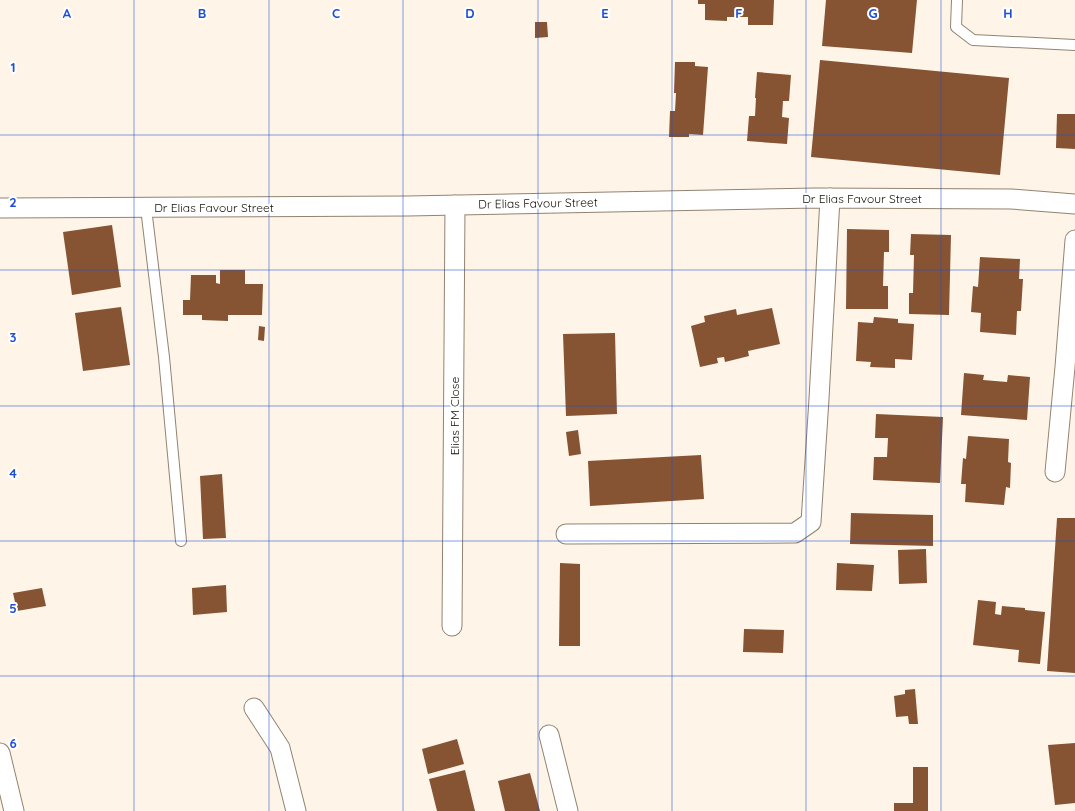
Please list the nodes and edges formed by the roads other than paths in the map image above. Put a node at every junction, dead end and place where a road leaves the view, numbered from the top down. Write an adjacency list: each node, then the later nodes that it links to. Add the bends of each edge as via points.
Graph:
1 (956, 0): 2 (lane, via 956,27 972,40)
2 (1075, 45)
3 (830, 198): 4 (street, Dr Elias Favour Street, via 1011,199); 5 (street, Dr Elias Favour Street); 10 (street, via 811,522 795,532)
4 (1075, 204)
5 (455, 205): 7 (street, Dr Elias Favour Street); 12 (street, Elias FM Close)
6 (0, 208): 7 (street, Dr Elias Favour Street)
7 (146, 208): 11 (lane, via 164,358)
8 (1075, 240): 9 (street)
9 (1055, 472)
10 (566, 534)
11 (181, 540)
12 (452, 626)
13 (254, 708): 17 (street, via 280,748)
14 (549, 736): 18 (street)
15 (0, 753): 16 (street)
16 (14, 811)
17 (296, 811)
18 (568, 811)

